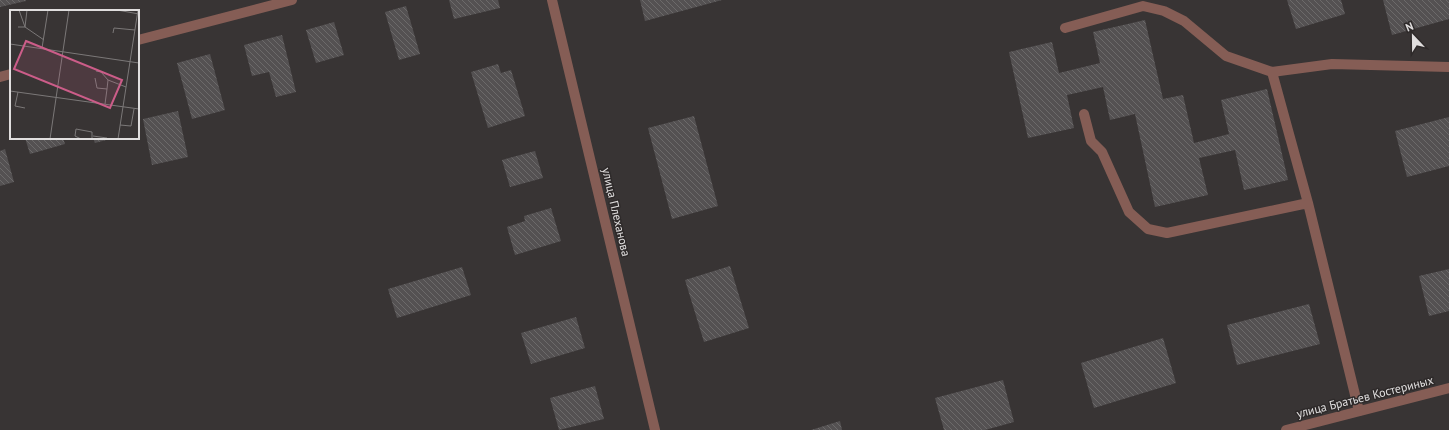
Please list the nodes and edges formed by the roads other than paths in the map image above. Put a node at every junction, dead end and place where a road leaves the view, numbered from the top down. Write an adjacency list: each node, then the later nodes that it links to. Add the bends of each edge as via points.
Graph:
1 (292, 0): 3 (street)
2 (552, 0): 14 (street, улица Плеханова)
3 (253, 4): 5 (street)
4 (1065, 28): 7 (street, via 1143,6 1164,11 1184,21 1226,56)
5 (139, 40)
6 (1449, 67): 7 (street, via 1332,64)
7 (1272, 72): 11 (street)
8 (10, 74): 9 (street)
9 (0, 77)
10 (1084, 114): 11 (street, via 1091,141 1102,152 1129,212 1148,229 1167,233)
11 (1308, 203): 13 (street)
12 (1449, 388): 13 (street, улица Братьев Костериных)
13 (1359, 411): 15 (street, улица Братьев Костериных)
14 (655, 430)
15 (1286, 430)

